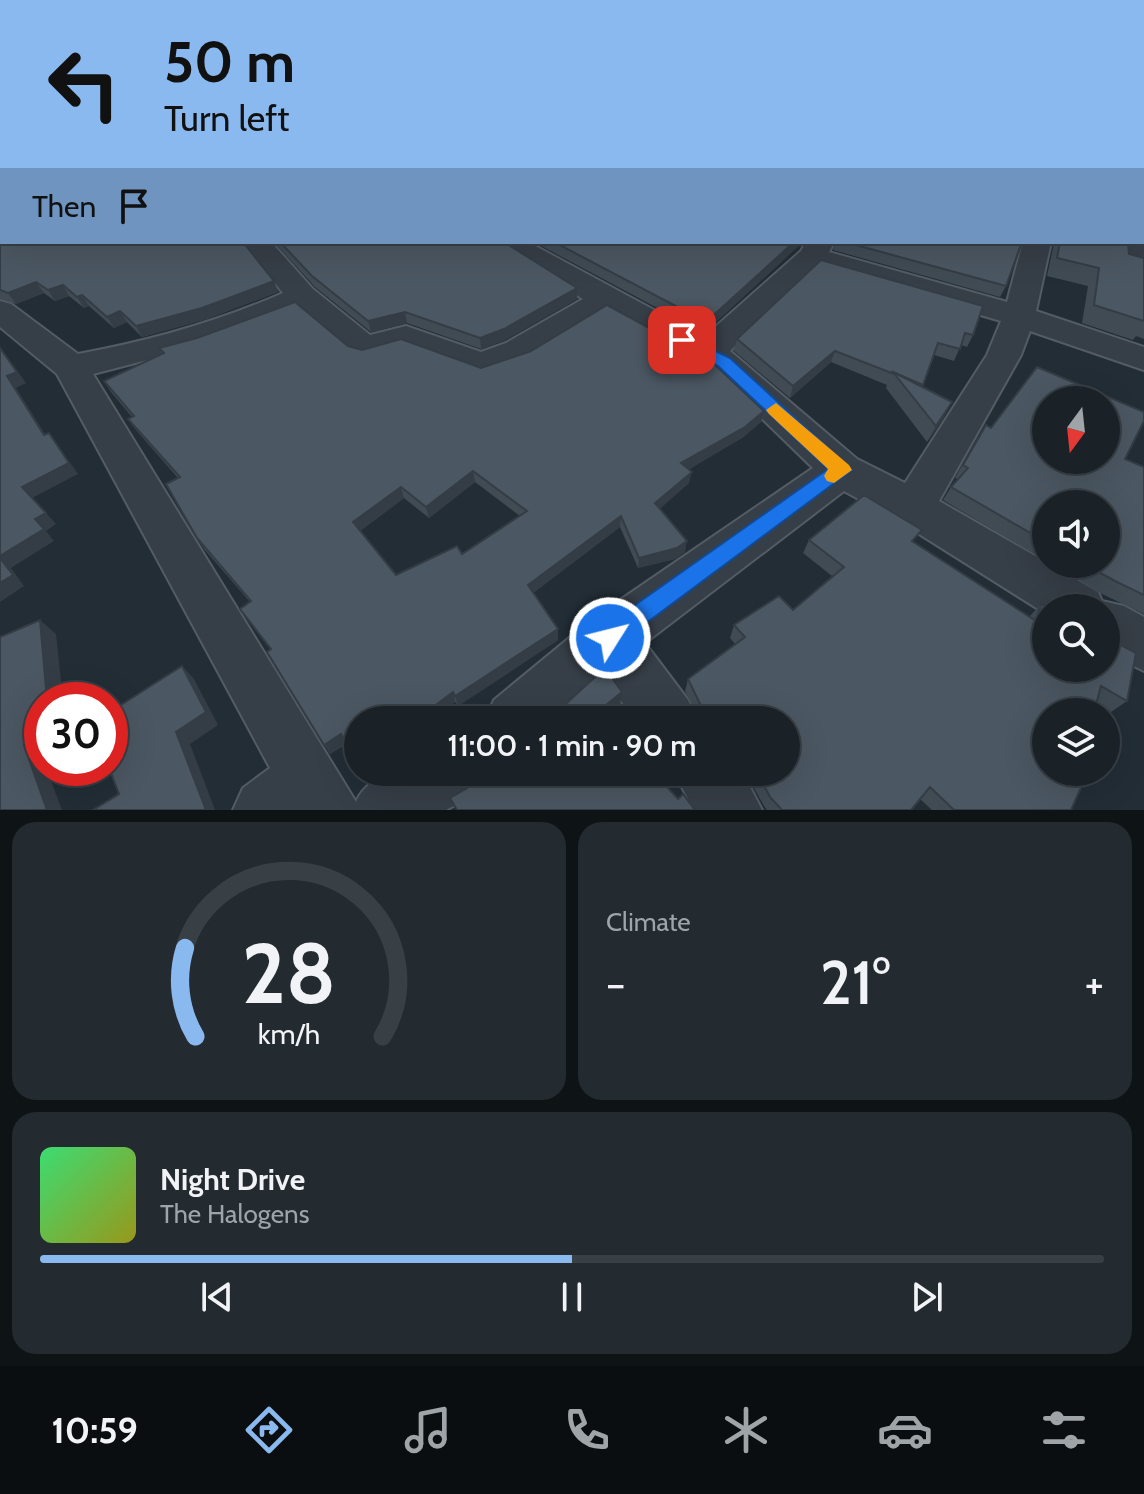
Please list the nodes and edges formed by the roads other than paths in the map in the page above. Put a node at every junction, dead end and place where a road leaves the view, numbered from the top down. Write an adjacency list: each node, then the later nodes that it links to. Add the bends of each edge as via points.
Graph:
1 (258, 244): 7 (street)
2 (511, 244): 8 (street)
3 (1037, 244): 10 (street)
4 (1096, 244): 6 (street)
5 (816, 249): 10 (street); 11 (street)
6 (1144, 255)
7 (302, 296): 8 (street, via 364,347 406,336 481,365 518,351); 13 (street, via 257,318 153,352)
8 (605, 299): 11 (street)
9 (0, 311): 13 (street)
10 (1019, 316): 12 (street); 15 (street, via 1004,355)
11 (707, 353): 14 (street, via 724,362)
12 (1144, 359)
13 (71, 367): 24 (street)
14 (842, 470): 15 (street); 18 (street)
15 (913, 507): 16 (street)
16 (1057, 594)
17 (1120, 631): 19 (street)
18 (610, 638): 20 (street); 21 (street)
19 (1144, 646)
20 (530, 706)
21 (658, 706)
22 (428, 786): 25 (street)
23 (714, 786): 26 (street)
24 (301, 799)
25 (385, 810)
26 (730, 810)

